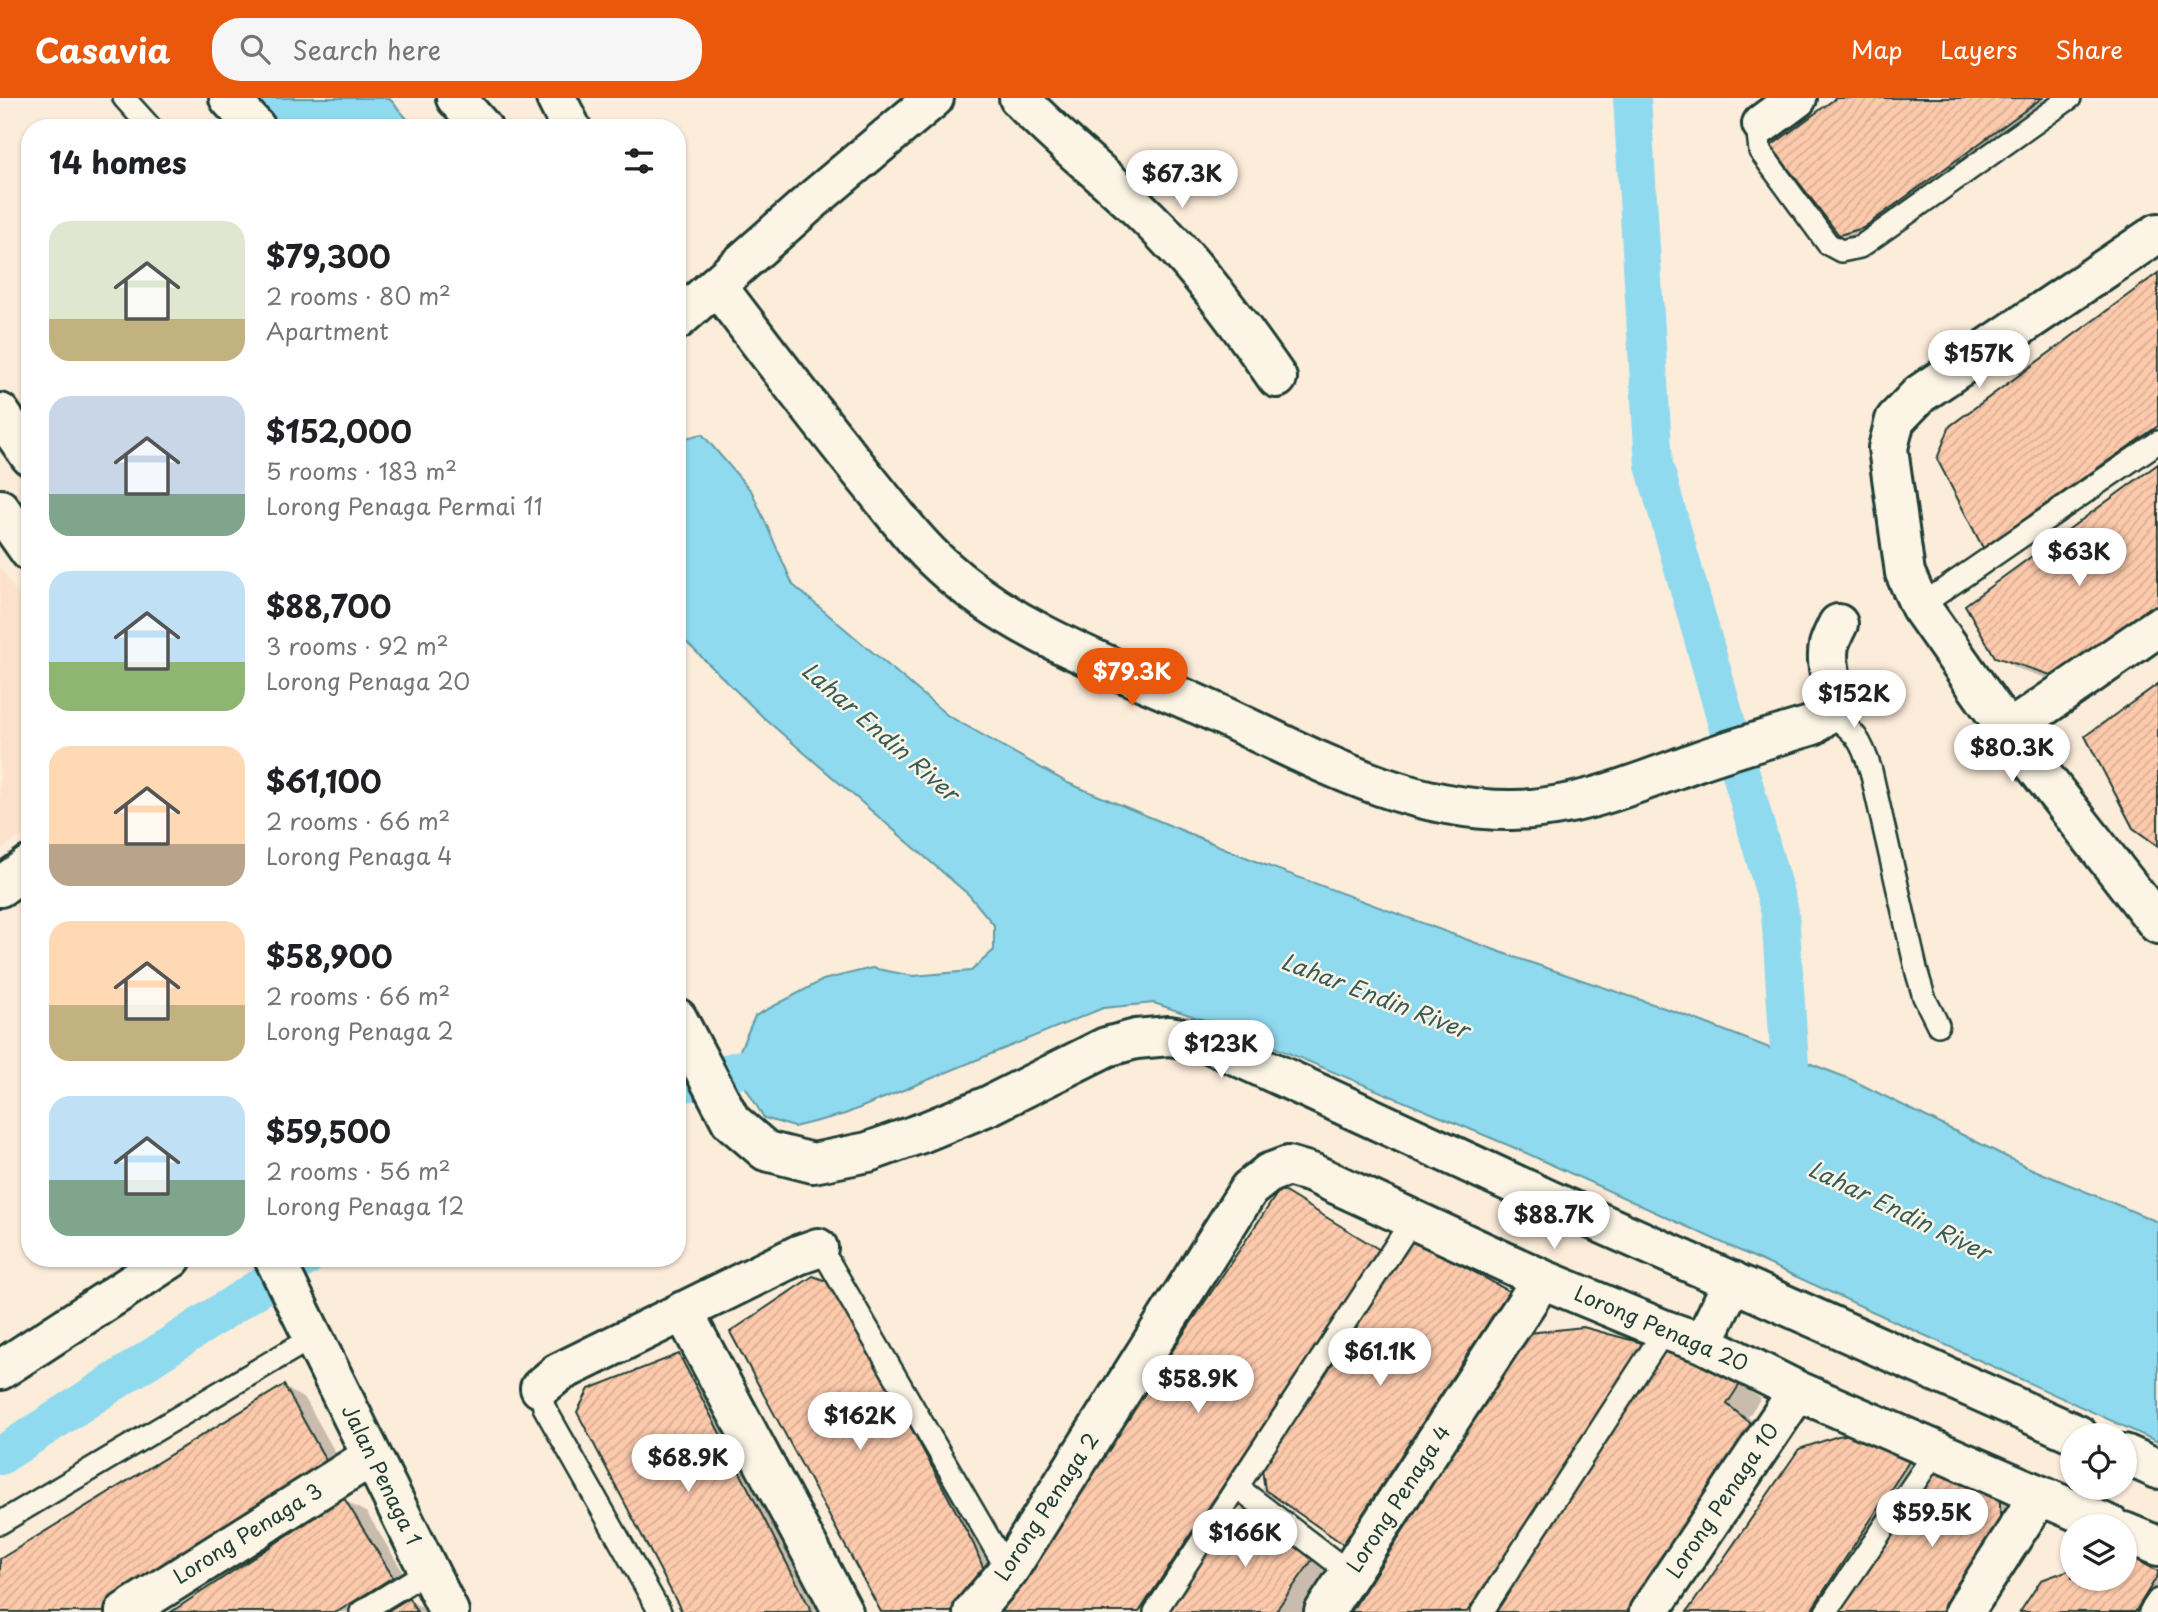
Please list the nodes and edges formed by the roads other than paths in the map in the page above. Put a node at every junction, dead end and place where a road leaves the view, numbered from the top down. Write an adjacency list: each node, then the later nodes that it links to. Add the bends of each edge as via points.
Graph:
1 (124, 98): 9 (lane)
2 (229, 98): 10 (street)
3 (456, 98): 11 (street)
4 (556, 98): 12 (street)
5 (934, 98): 15 (street)
6 (1019, 98): 17 (street, via 1197,270)
7 (1797, 98): 13 (street)
8 (2070, 98): 13 (lane, via 1860,247 1841,251 1828,244 1760,151)
9 (143, 119)
10 (248, 119)
11 (474, 119)
12 (566, 119)
13 (1762, 124)
14 (2158, 233): 21 (street, via 1920,394 1895,420 1888,448 1891,478 1905,573)
15 (717, 286): 16 (street); 24 (street, via 834,438 941,565 1001,612 1355,778 1469,807 1551,807 1629,788 1813,725)
16 (686, 312)
17 (1277, 379)
18 (2158, 442): 21 (lane)
19 (0, 509): 20 (street)
20 (21, 539)
21 (1920, 606): 25 (street)
22 (1838, 624): 24 (street, via 1829,645 1834,695)
23 (2158, 627): 25 (street)
24 (1829, 713): 29 (lane, via 1854,732 1864,750 1917,974)
25 (2008, 731): 28 (street)
26 (21, 872): 27 (street)
27 (0, 887)
28 (2158, 924)
29 (1938, 1025)
30 (686, 1036): 37 (street, via 731,1121 766,1151 813,1163 868,1152 924,1132 1106,1047 1169,1036 1207,1042)
31 (1288, 1166): 32 (street, Lorong Penaga 20); 57 (street, Lorong Penaga 2, via 1269,1173 1249,1189)
32 (1413, 1219): 36 (street, Lorong Penaga 20); 50 (lane)
33 (818, 1248): 38 (street); 57 (lane)
34 (158, 1267): 42 (street)
35 (279, 1267): 39 (street, Jalan Penaga 1)
36 (1542, 1279): 40 (street, Lorong Penaga 20); 58 (street, Lorong Penaga 4)
37 (1733, 1281): 41 (street); 45 (street)
38 (683, 1311): 43 (street, via 558,1373); 64 (street)
39 (308, 1325): 47 (street, Jalan Penaga 1); 53 (lane)
40 (1665, 1330): 41 (street, Lorong Penaga 20); 68 (lane)
41 (1703, 1343): 44 (street, Lorong Penaga 20)
42 (0, 1370)
43 (540, 1388): 63 (lane, via 544,1407)
44 (1798, 1391): 46 (street, Lorong Penaga 20); 69 (street, Lorong Penaga 10)
45 (2060, 1427)
46 (1937, 1450): 51 (street, Lorong Penaga 20); 70 (lane)
47 (372, 1456): 56 (street, Jalan Penaga 1); 60 (street, Lorong Penaga 3)
48 (2137, 1460): 49 (street)
49 (2158, 1469)
50 (1237, 1487): 58 (lane); 66 (lane)
51 (2039, 1496): 52 (street, Lorong Penaga 20); 71 (street)
52 (2082, 1514)
53 (0, 1523)
54 (2137, 1537): 55 (street)
55 (2158, 1546)
56 (428, 1571): 61 (lane); 62 (street, Jalan Penaga 1)
57 (1008, 1571): 65 (street, Lorong Penaga 2)
58 (1351, 1574): 67 (street, Lorong Penaga 4)
59 (2158, 1600): 72 (lane)
60 (125, 1612)
61 (361, 1612)
62 (449, 1612)
63 (660, 1612)
64 (843, 1612)
65 (973, 1612)
66 (1155, 1612)
67 (1324, 1612)
68 (1482, 1612)
69 (1648, 1612)
70 (1826, 1612)
71 (1964, 1612)
72 (2150, 1612)

